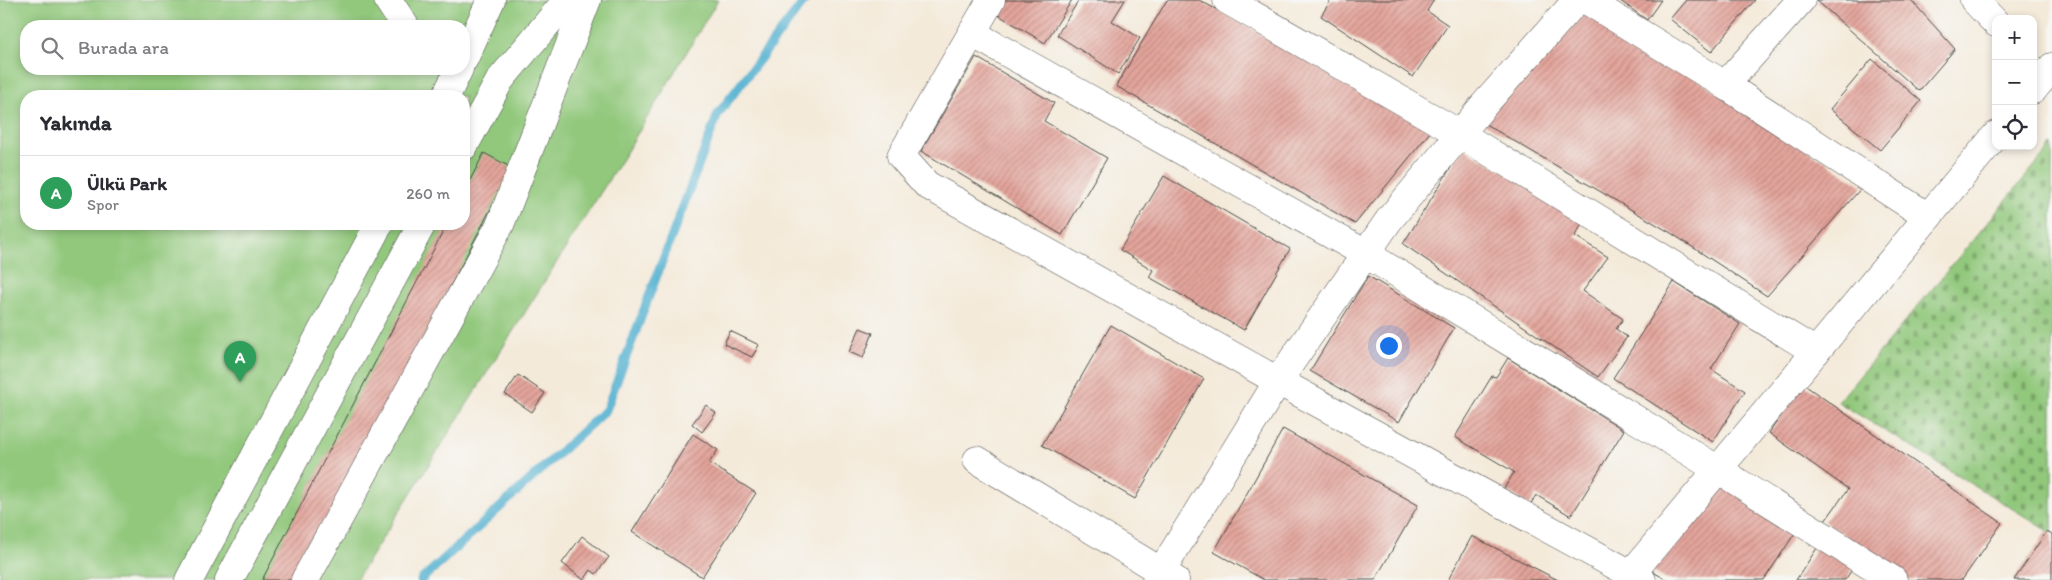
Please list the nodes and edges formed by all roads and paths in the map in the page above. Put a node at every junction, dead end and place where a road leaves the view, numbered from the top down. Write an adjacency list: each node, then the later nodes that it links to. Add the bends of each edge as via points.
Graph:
1 (388, 0): 12 (street)
2 (491, 0): 14 (street)
3 (567, 0): 19 (street, via 500,80)
4 (587, 0): 35 (street, via 500,226)
5 (991, 0): 13 (street)
6 (1227, 0): 18 (street)
7 (1578, 0): 18 (street)
8 (1586, 0): 16 (street)
9 (1802, 0): 16 (street)
10 (1974, 0): 11 (street)
11 (1992, 19)
12 (400, 20)
13 (972, 33): 24 (street); 26 (street, via 901,156 927,185)
14 (470, 46)
15 (456, 75): 17 (street)
16 (1725, 85): 21 (street)
17 (449, 90)
18 (1460, 134): 24 (street); 25 (street)
19 (470, 135)
20 (1992, 140): 21 (street)
21 (1928, 217): 25 (street)
22 (376, 230): 27 (street)
23 (419, 230): 28 (street)
24 (1366, 254): 26 (street); 30 (street)
25 (1816, 352): 30 (street)
26 (1278, 381): 31 (street); 32 (street)
27 (273, 423): 28 (street); 33 (street)
28 (305, 440): 34 (street)
29 (977, 460): 31 (street)
30 (1717, 470): 32 (street); 36 (street)
31 (1164, 577)
32 (1634, 578)
33 (189, 580)
34 (229, 580)
35 (305, 580)
36 (1893, 580)

